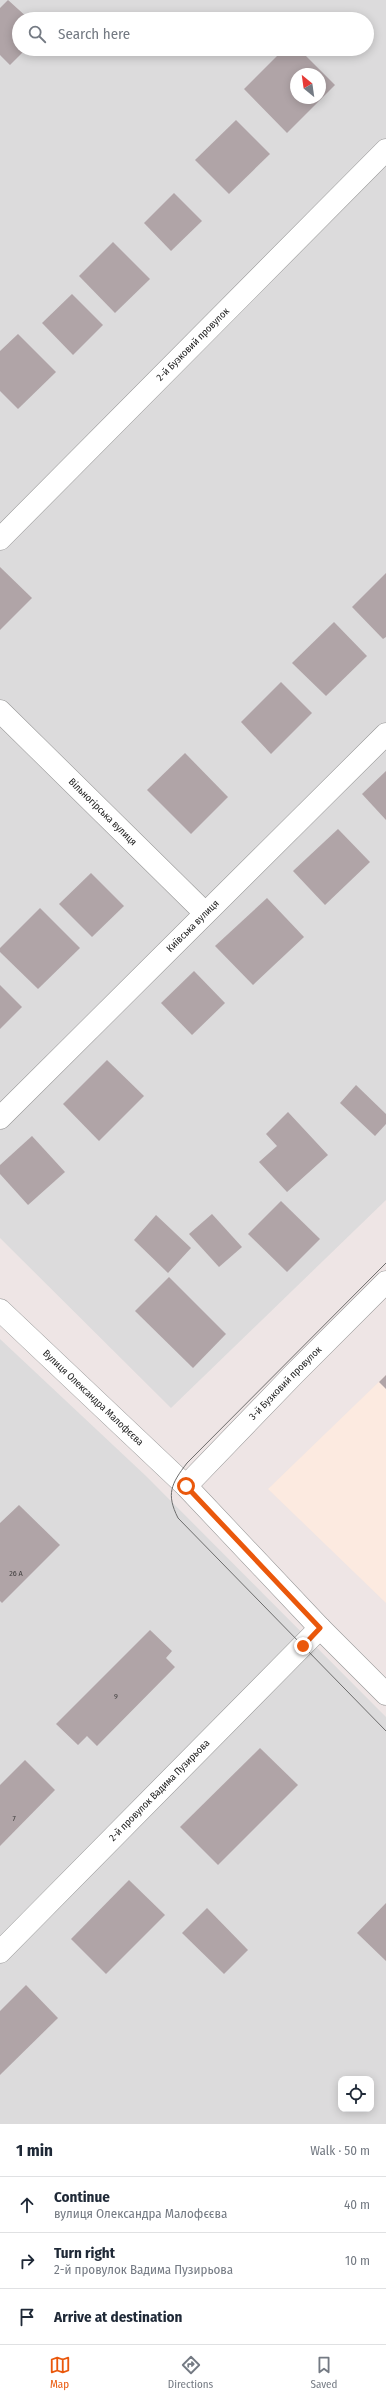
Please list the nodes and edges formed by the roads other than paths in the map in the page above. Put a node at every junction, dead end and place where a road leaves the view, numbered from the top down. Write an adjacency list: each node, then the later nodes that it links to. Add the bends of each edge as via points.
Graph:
1 (386, 150): 2 (street, 2-й Бузковий провулок)
2 (0, 539)
3 (0, 711): 5 (street, Вільногірська вулиця)
4 (386, 734): 5 (street, Київська вулиця)
5 (205, 913): 6 (street, Київська вулиця)
6 (0, 1118)
7 (386, 1282): 9 (street, 3-й Бузковий провулок)
8 (0, 1310): 9 (street, Вулиця Олександра Малофєєва)
9 (186, 1486): 10 (street)
10 (320, 1628): 11 (street); 12 (street, 2-й провулок Вадима Пузирьова)
11 (386, 1694)
12 (0, 1952)

